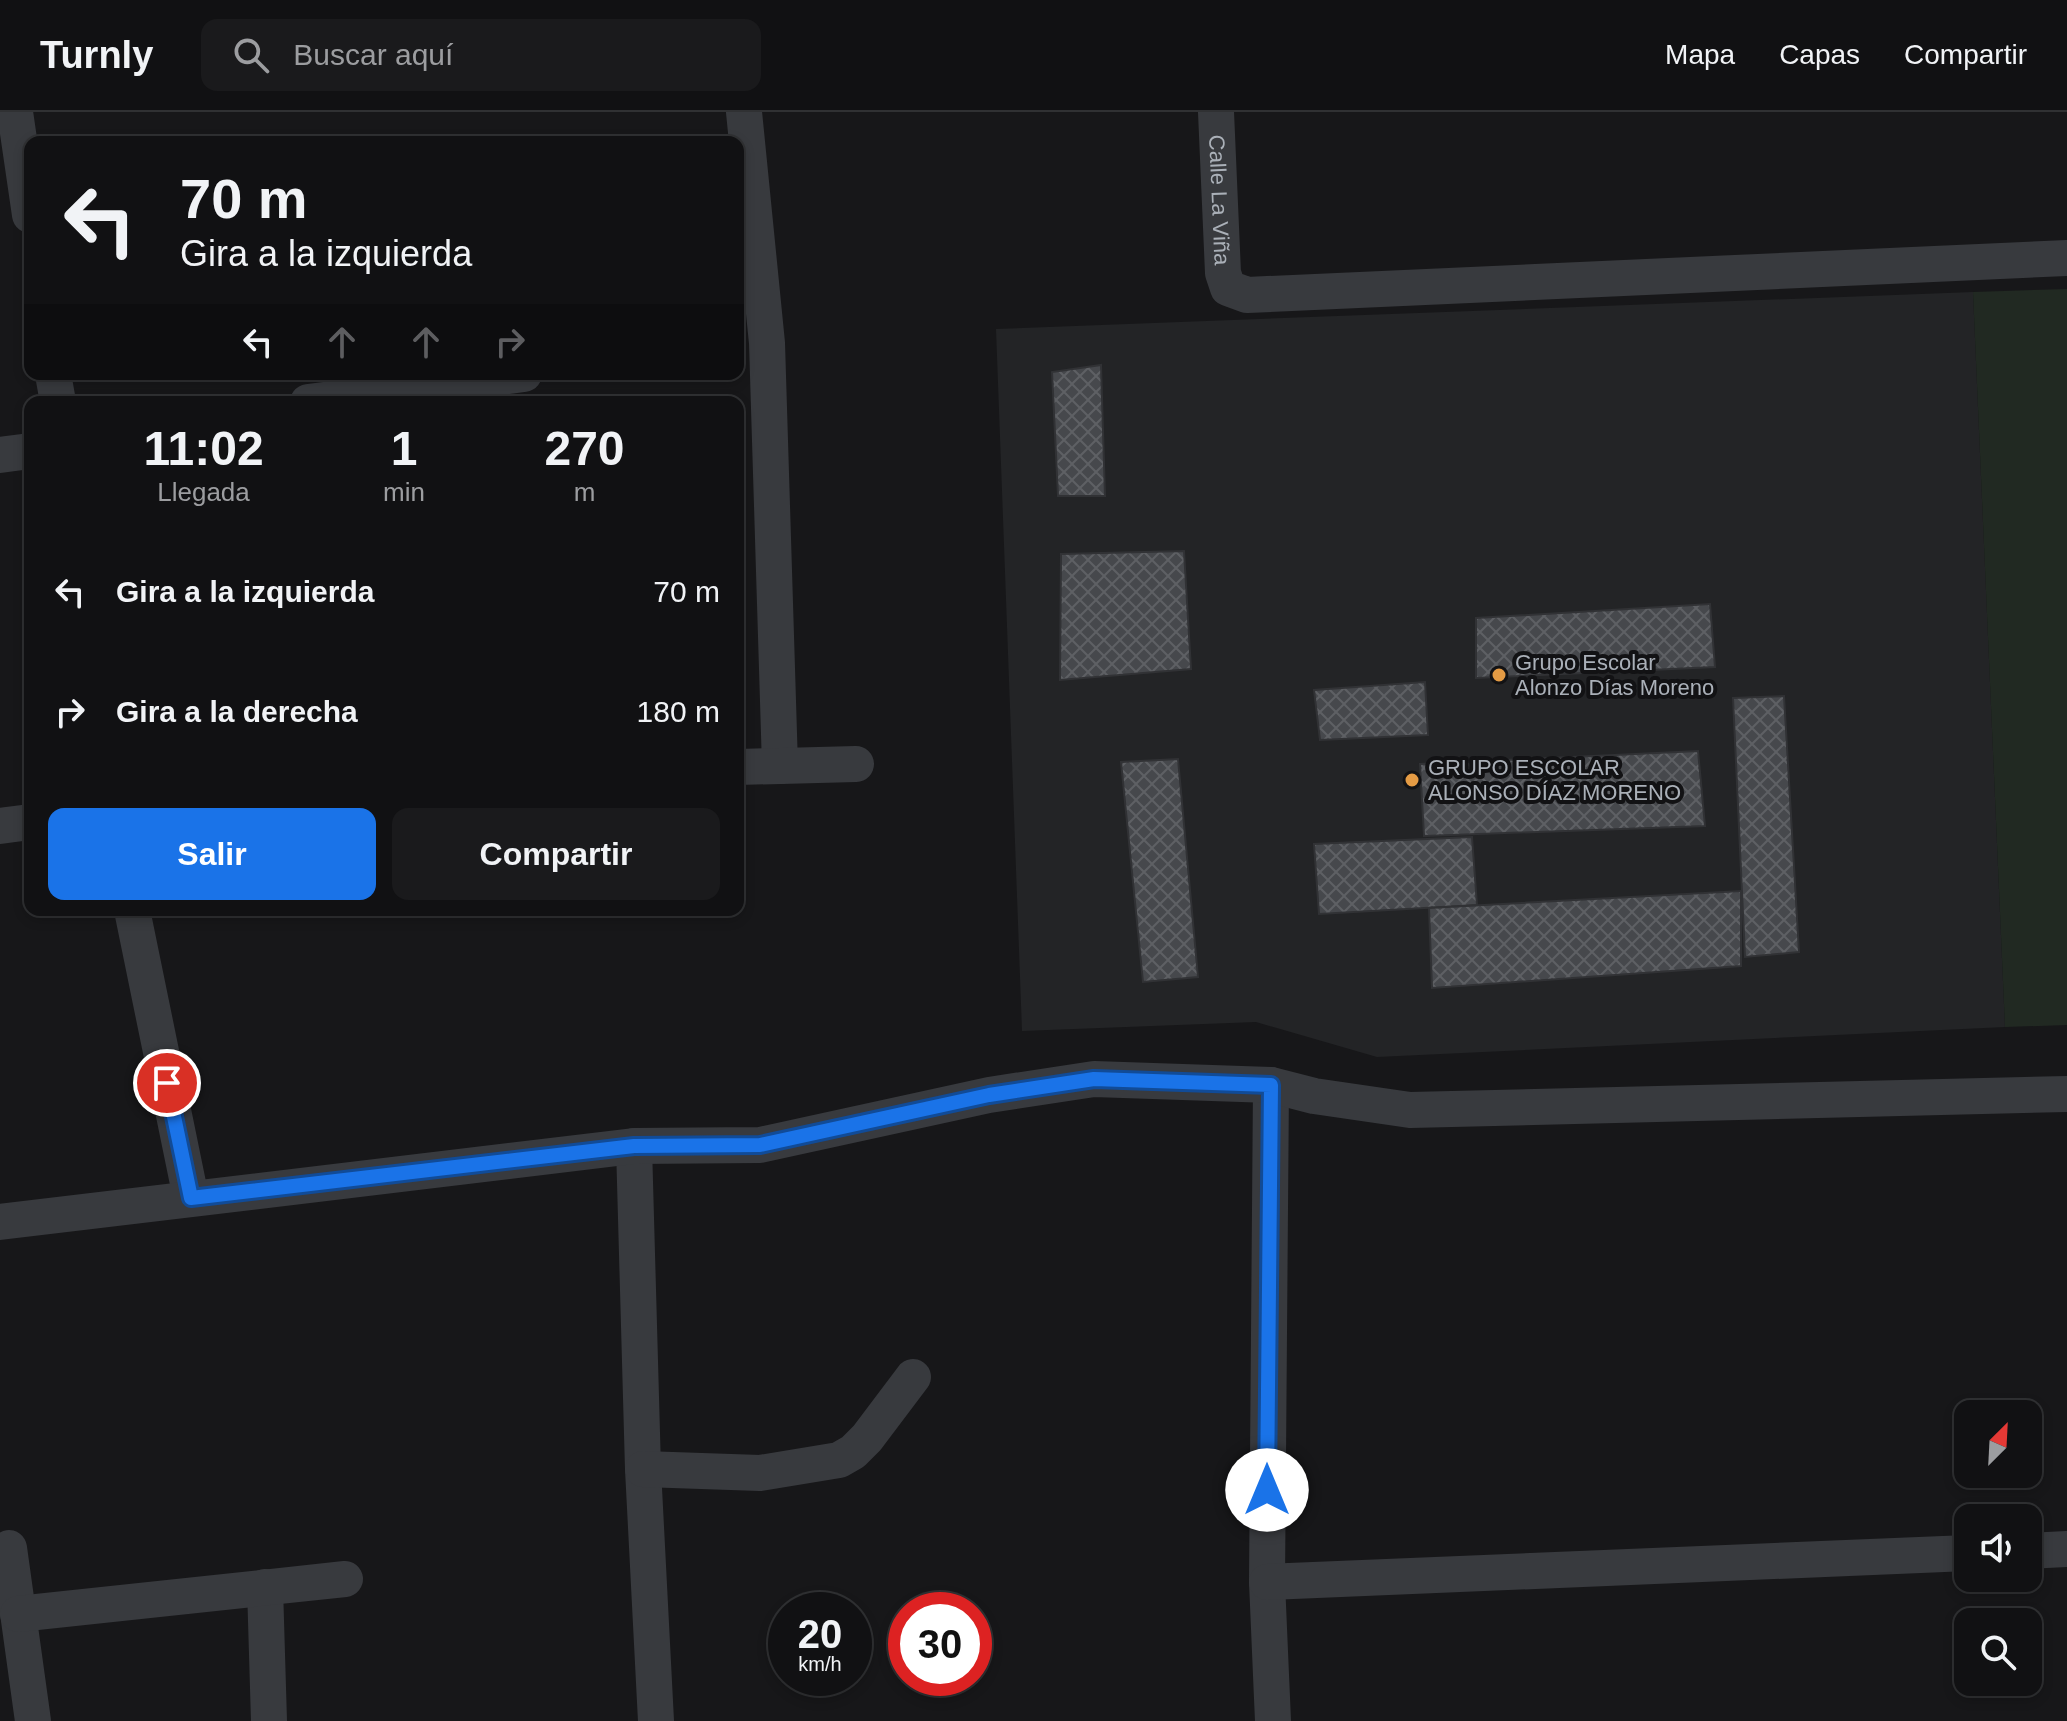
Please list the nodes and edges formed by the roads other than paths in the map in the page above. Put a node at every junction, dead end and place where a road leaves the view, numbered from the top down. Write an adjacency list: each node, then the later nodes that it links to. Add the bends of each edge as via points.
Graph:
1 (15, 112): 4 (street)
2 (744, 112): 6 (street)
3 (1216, 112): 5 (street, Calle La Viña, via 1223,273 1228,288 1247,295)
4 (24, 174)
5 (2067, 258)
6 (752, 344): 12 (street)
7 (478, 380): 8 (street)
8 (354, 396)
9 (24, 452): 10 (street)
10 (0, 455)
11 (856, 764): 12 (street)
12 (780, 766): 13 (street)
13 (744, 767)
14 (24, 823): 15 (street)
15 (0, 826)
16 (133, 916): 20 (street)
17 (1271, 1085): 18 (street, via 1410,1110); 19 (street, via 1094,1079 989,1095 760,1145); 29 (street)
18 (2067, 1094)
19 (634, 1146): 20 (street); 23 (street)
20 (191, 1198): 21 (street)
21 (0, 1222)
22 (913, 1377): 23 (street, via 867,1438 839,1460 760,1473)
23 (643, 1469): 34 (street)
24 (9, 1548): 31 (street)
25 (2067, 1549): 26 (street)
26 (2042, 1550)
27 (1954, 1554): 29 (street)
28 (345, 1579): 30 (street)
29 (1267, 1582): 35 (street)
30 (265, 1587): 31 (street); 33 (street)
31 (18, 1614): 32 (street)
32 (33, 1721)
33 (269, 1721)
34 (656, 1721)
35 (1273, 1721)

